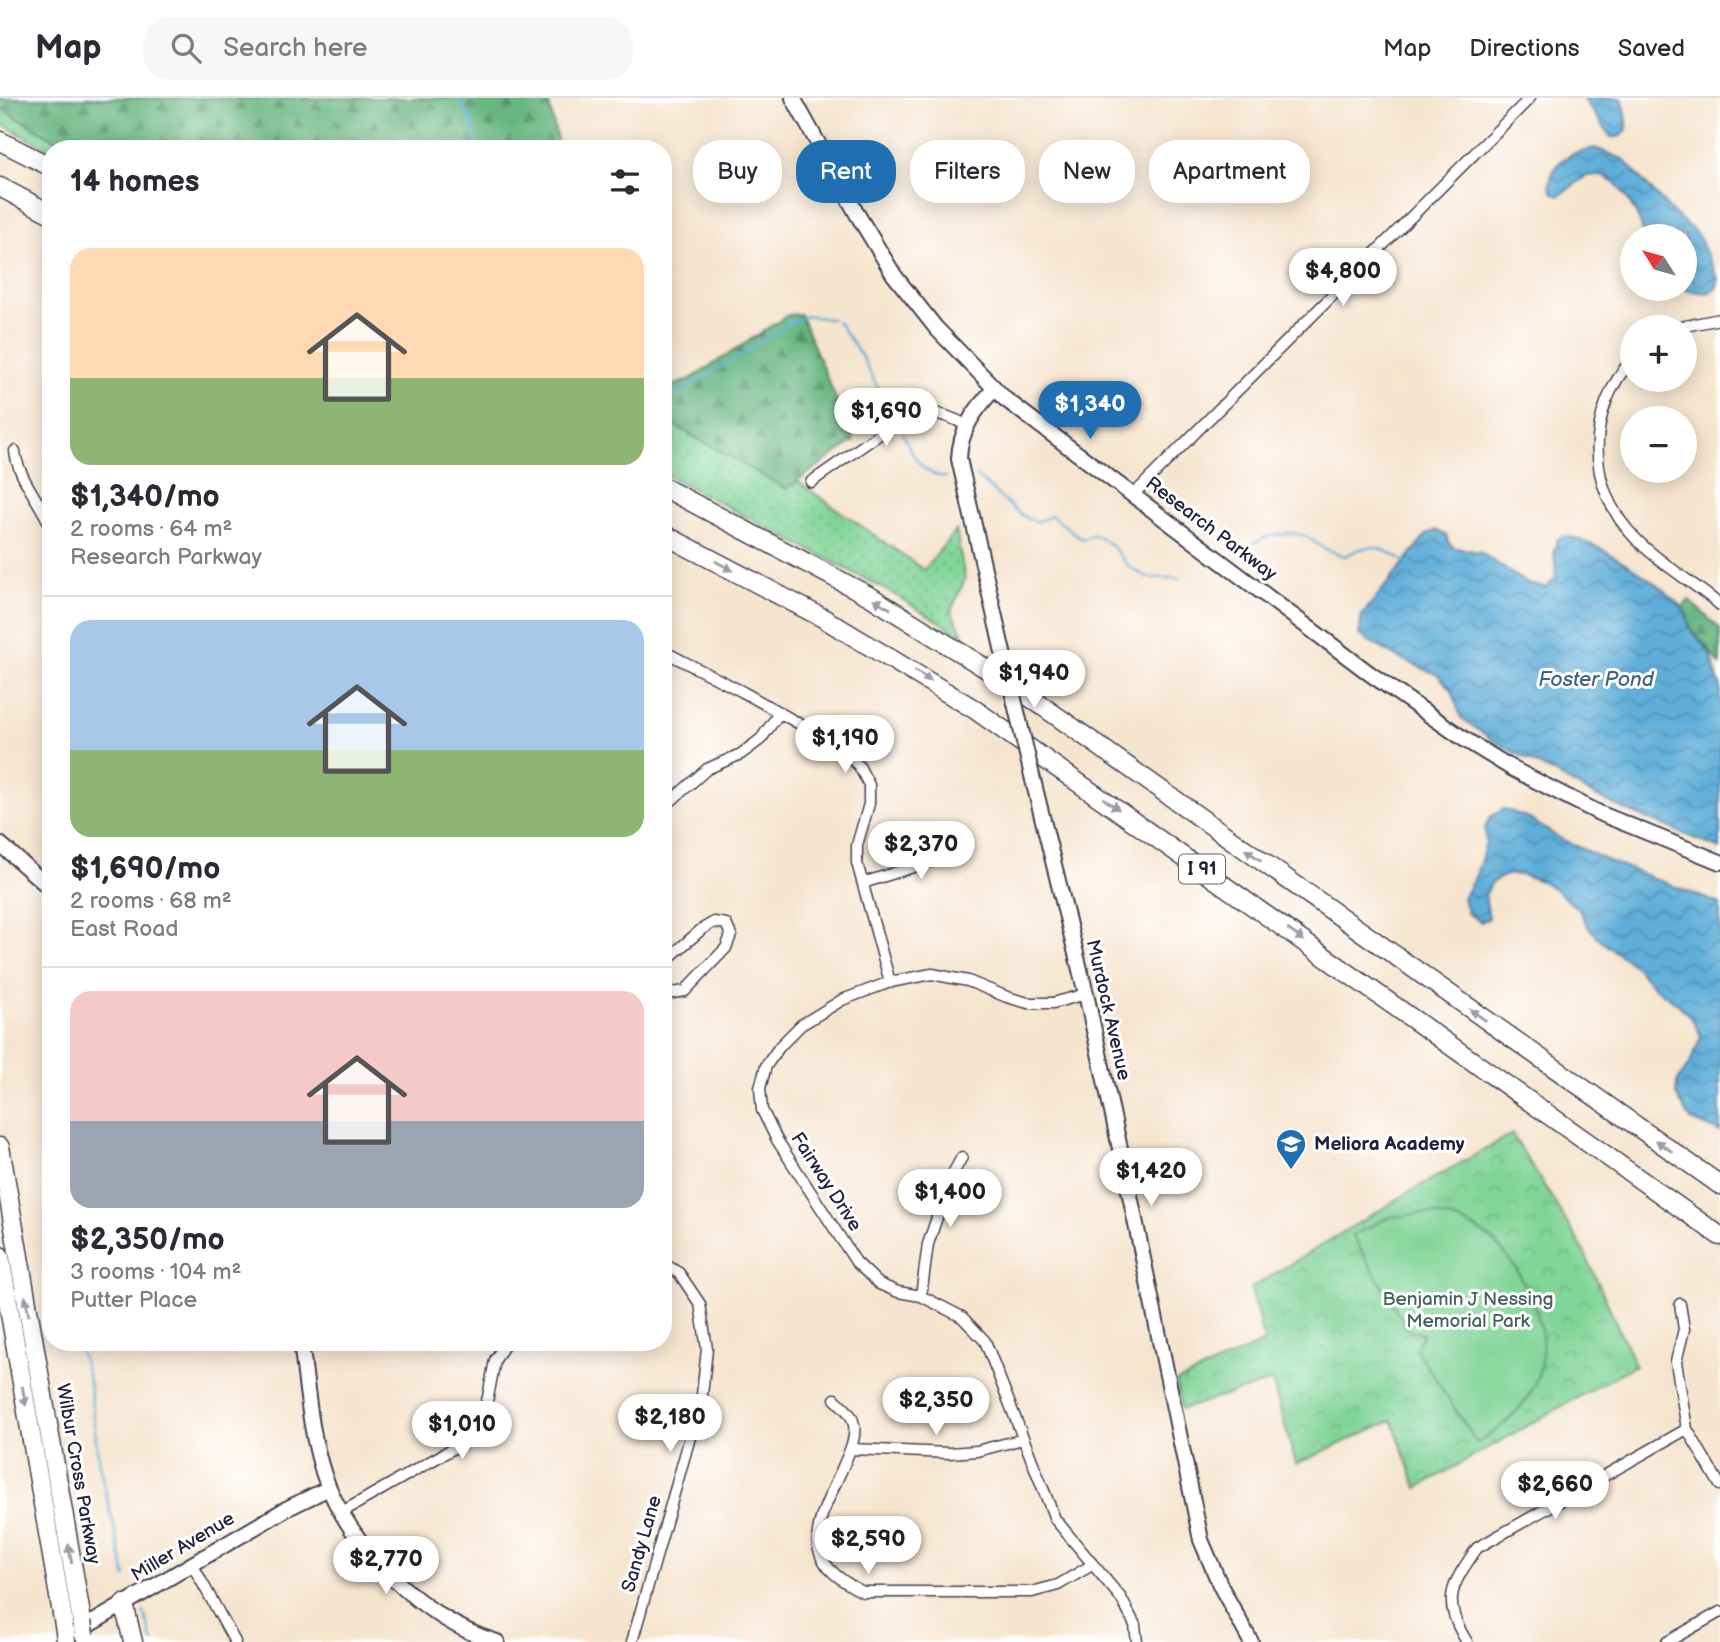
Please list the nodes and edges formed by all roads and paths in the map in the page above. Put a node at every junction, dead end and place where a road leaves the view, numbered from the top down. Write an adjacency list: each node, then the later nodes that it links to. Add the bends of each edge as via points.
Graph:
1 (793, 98): 10 (main road, Research Parkway, via 894,275)
2 (1530, 98): 15 (street)
3 (2, 140): 4 (highway)
4 (42, 162)
5 (0, 187): 6 (highway)
6 (42, 209)
7 (1720, 320): 8 (street)
8 (1697, 324)
9 (1620, 375): 18 (street, via 1605,402 1599,427 1601,484 1613,510 1636,540)
10 (994, 389): 11 (main road, Murdock Avenue); 15 (main road, Research Parkway)
11 (966, 425): 13 (street, via 937,412 912,415); 30 (main road, Murdock Avenue, bridge, via 961,472)
12 (15, 451): 16 (street, via 18,467)
13 (811, 482)
14 (672, 493): 33 (highway, I 91, one-way to 14, via 1014,686 871,597)
15 (1133, 495): 24 (main road, Research Parkway, via 1464,739 1598,813)
16 (42, 506)
17 (672, 539): 34 (highway, I 91, one-way to 34, via 824,618 974,709)
18 (1720, 605)
19 (672, 656): 20 (street)
20 (780, 712): 21 (street, via 761,739 707,769); 26 (street, via 836,745 859,766 869,785 869,804 857,845)
21 (672, 800)
22 (0, 844): 25 (main road)
23 (958, 844): 26 (street, via 938,859)
24 (1720, 862)
25 (42, 881)
26 (863, 883): 28 (street)
27 (672, 955): 29 (street, via 714,922 726,924 731,935 726,948 685,991)
28 (890, 982): 30 (street, Fairway Drive, via 932,974 968,981 1028,1003 1053,1003); 37 (street, Fairway Drive, via 842,1000 801,1025 780,1046 766,1066 762,1110 856,1262 879,1284)
29 (672, 991)
30 (1086, 994): 60 (main road, Murdock Avenue, via 1200,1540)
31 (0, 1147): 52 (highway, Wilbur Cross Parkway, one-way to 31)
32 (962, 1157): 37 (street, via 928,1244)
33 (1720, 1185)
34 (1720, 1236)
35 (0, 1256): 53 (highway, Wilbur Cross Parkway, one-way to 53)
36 (672, 1269): 58 (street, Sandy Lane, via 700,1304 707,1349 702,1395)
37 (921, 1296): 43 (street, Fairway Drive, via 962,1317 985,1341)
38 (1680, 1304): 42 (street, via 1684,1329 1676,1362)
39 (302, 1351): 46 (main road, via 315,1437)
40 (500, 1351): 47 (street, via 480,1422 461,1444)
41 (835, 1399): 44 (street, via 854,1423)
42 (1687, 1429): 45 (street); 61 (street, via 1477,1548 1459,1574 1450,1599)
43 (1023, 1439): 44 (street, via 950,1453); 49 (street, Fairway Drive, via 1055,1519)
44 (851, 1449): 49 (street, via 817,1524 817,1545 825,1564 841,1581 863,1592 1032,1592)
45 (1720, 1485)
46 (329, 1488): 47 (main road); 48 (main road, Miller Avenue)
47 (342, 1512): 54 (main road, via 403,1587)
48 (192, 1564): 50 (main road, Miller Avenue); 56 (street)
49 (1091, 1566): 59 (street, Fairway Drive, via 1121,1598 1135,1625)
50 (124, 1604): 53 (main road, Miller Avenue); 55 (highway)
51 (1720, 1612): 62 (street)
52 (84, 1633)
53 (63, 1638)
54 (480, 1639): 57 (main road)
55 (133, 1642)
56 (235, 1642)
57 (497, 1642)
58 (632, 1642)
59 (1137, 1642)
60 (1251, 1642)
61 (1467, 1642)
62 (1667, 1642)

